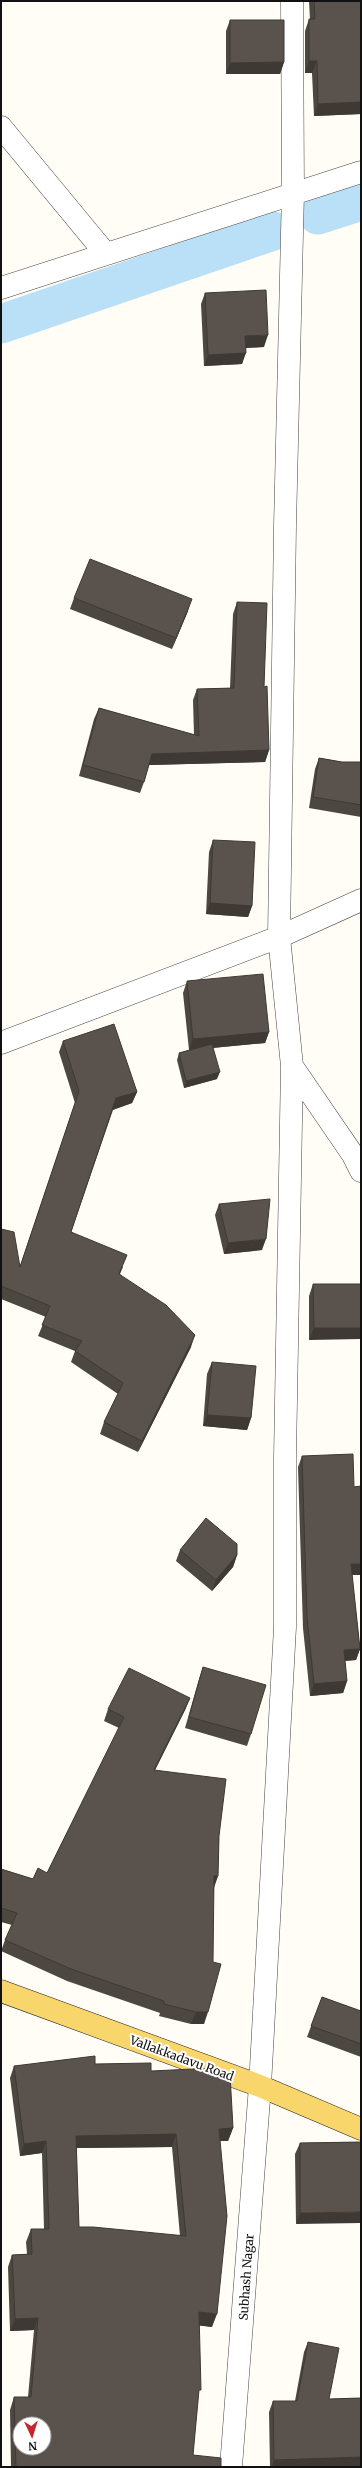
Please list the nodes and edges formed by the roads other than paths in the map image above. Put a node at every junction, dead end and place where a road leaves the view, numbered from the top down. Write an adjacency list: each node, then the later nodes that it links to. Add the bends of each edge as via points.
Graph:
1 (292, 1): 4 (street, Subhash Nagar)
2 (1, 127): 5 (street)
3 (361, 172): 4 (street)
4 (293, 192): 5 (street); 8 (street, Subhash Nagar)
5 (106, 254): 6 (street)
6 (1, 288)
7 (361, 900): 8 (street)
8 (279, 937): 9 (street); 10 (street, Subhash Nagar)
9 (1, 1043)
10 (292, 1066): 11 (street, via 353,1155); 13 (street, Subhash Nagar, via 285,1457 285,1627)
11 (361, 1171)
12 (1, 1991): 13 (main road, Vallakkadavu Road)
13 (260, 2086): 14 (main road, Vallakkadavu Road); 15 (street, Subhash Nagar)
14 (361, 2129)
15 (231, 2467)

